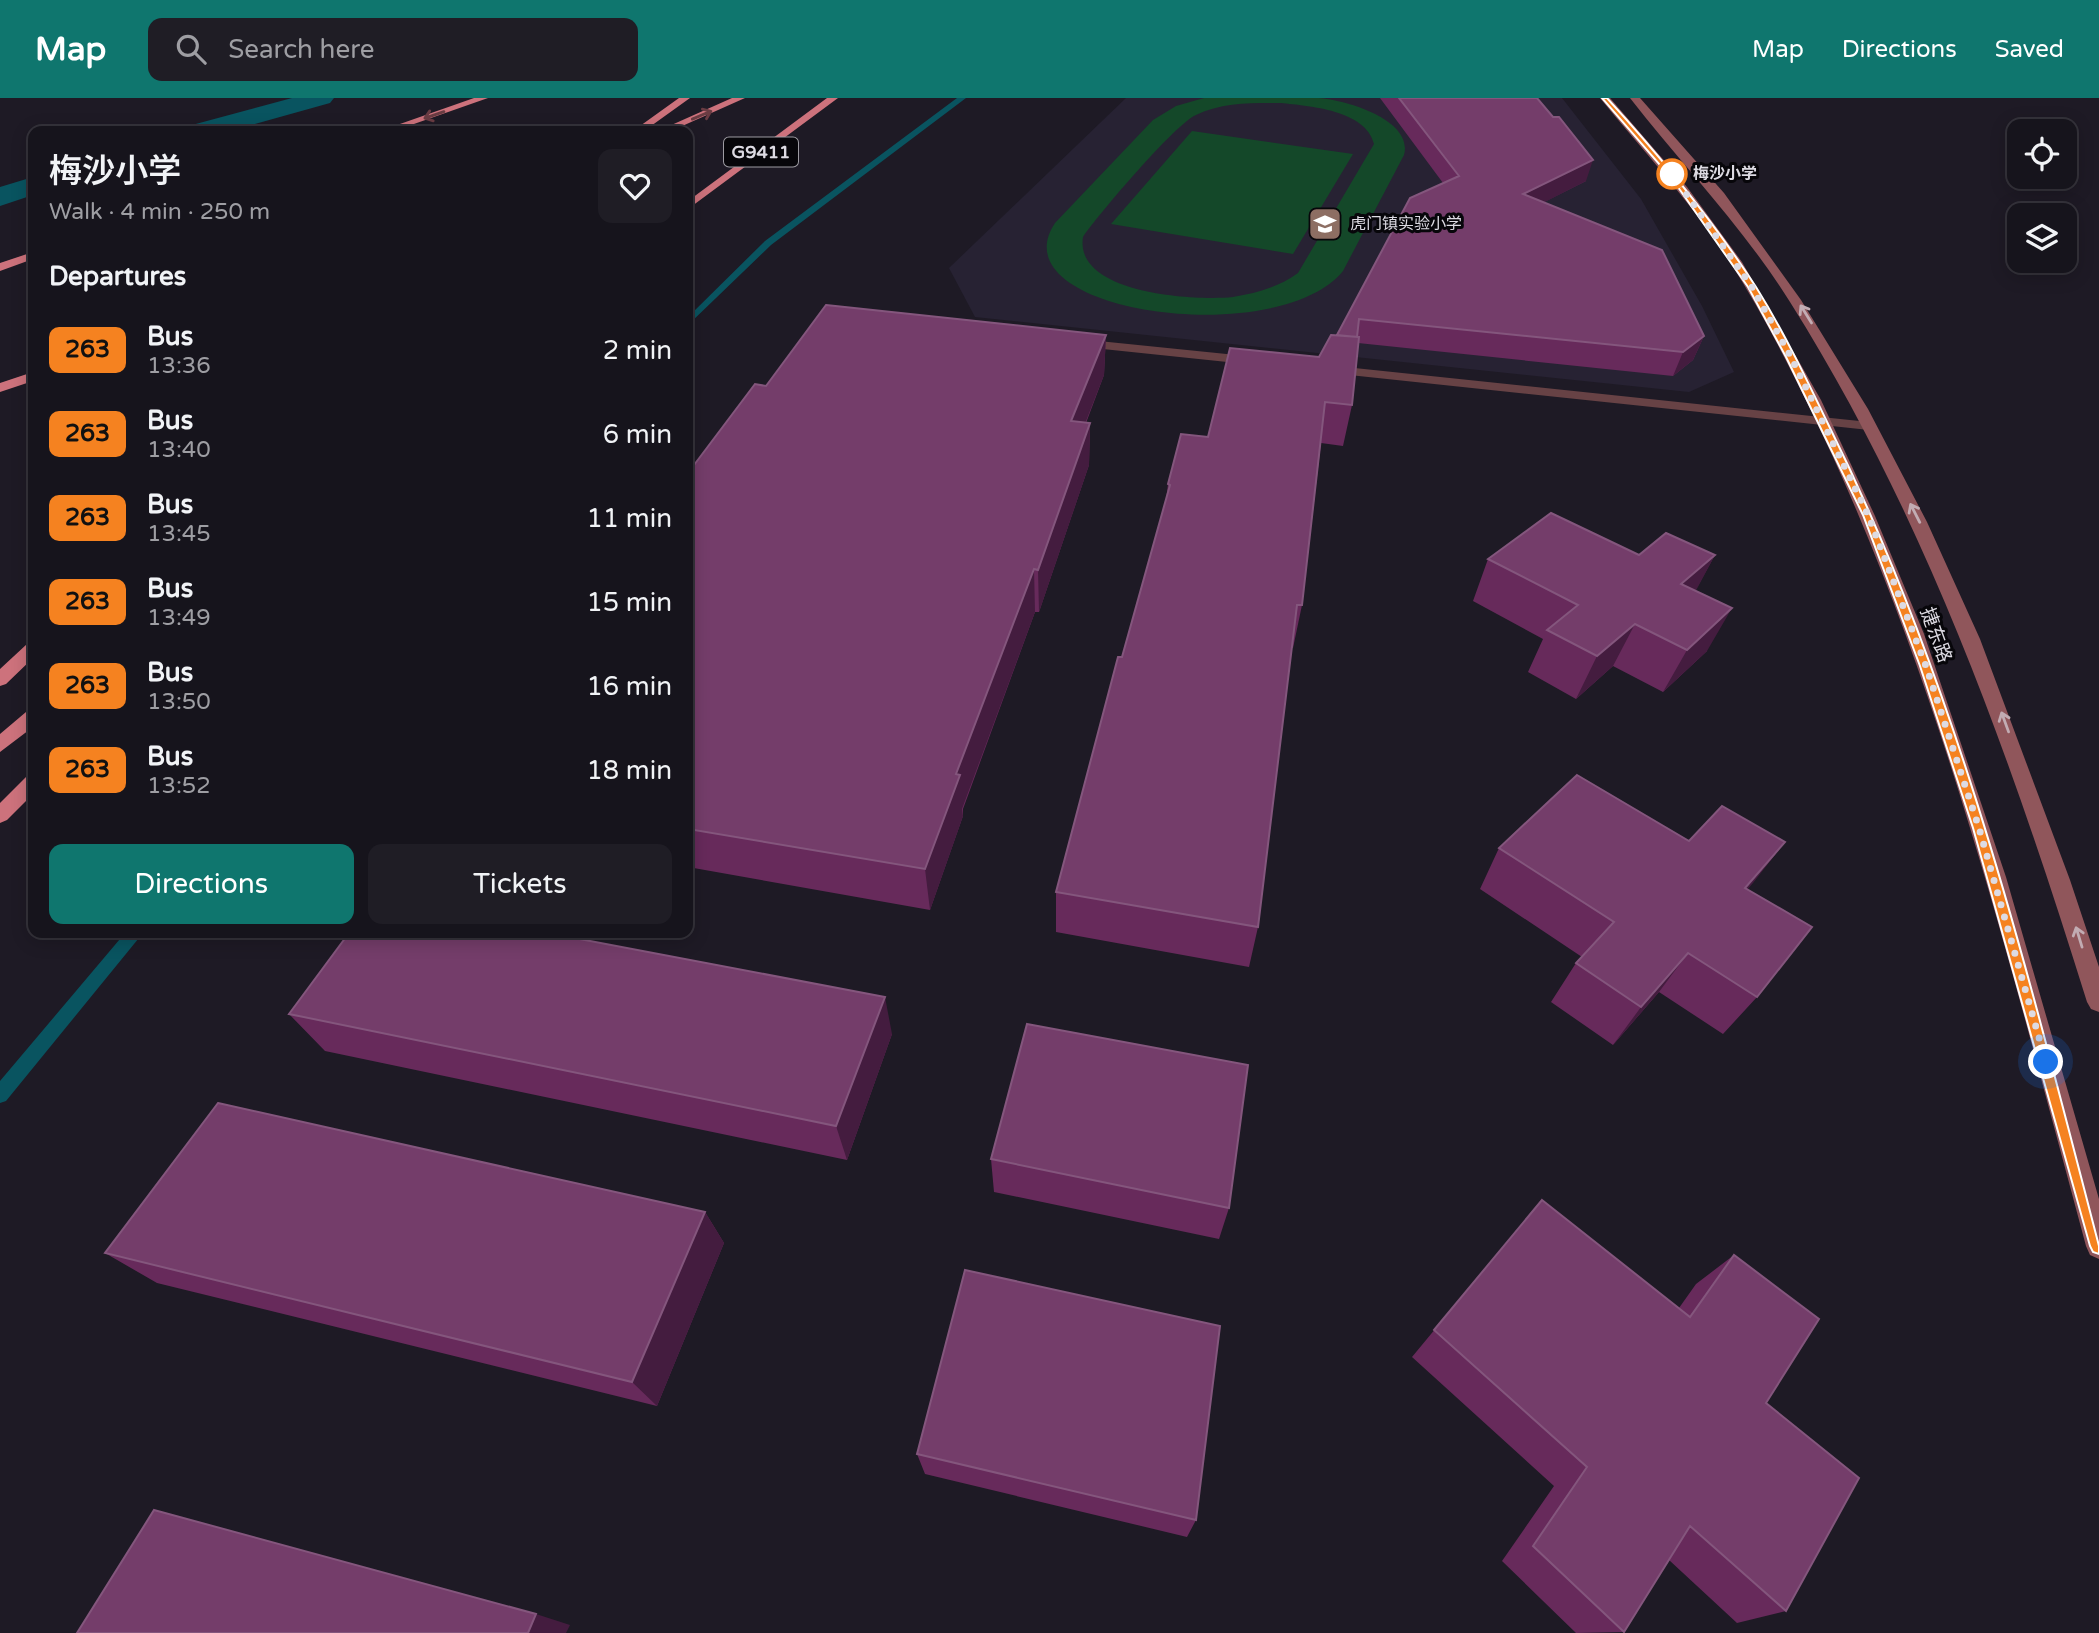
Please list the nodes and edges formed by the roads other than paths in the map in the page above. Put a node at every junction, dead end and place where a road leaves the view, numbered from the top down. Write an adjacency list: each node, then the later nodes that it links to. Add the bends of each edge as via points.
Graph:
1 (484, 98): 7 (highway, one-way to 7)
2 (685, 98): 8 (highway)
3 (740, 98): 9 (highway, one-way to 3)
4 (833, 98): 10 (highway, G9411)
5 (1605, 98): 18 (street, 捷东路, via 1676,178 1752,287)
6 (1635, 98): 19 (street, 捷东路, one-way to 6, via 1834,360 1750,231 1709,178)
7 (401, 126)
8 (645, 126)
9 (675, 126)
10 (693, 201)
11 (28, 257): 12 (highway)
12 (0, 267)
13 (1059, 341): 14 (lane)
14 (1267, 363)
15 (1309, 367): 18 (lane)
16 (28, 378): 17 (highway)
17 (0, 388)
18 (1822, 421): 19 (lane); 27 (street, 捷东路, via 1868,515 1934,691 1979,828)
19 (1869, 426): 26 (street, 捷东路, one-way to 19, via 2048,839 1990,678 1918,516)
20 (28, 653): 21 (highway)
21 (0, 680)
22 (28, 721): 23 (highway)
23 (0, 745)
24 (28, 787): 25 (highway)
25 (0, 815)
26 (2099, 1002)
27 (2099, 1246)

